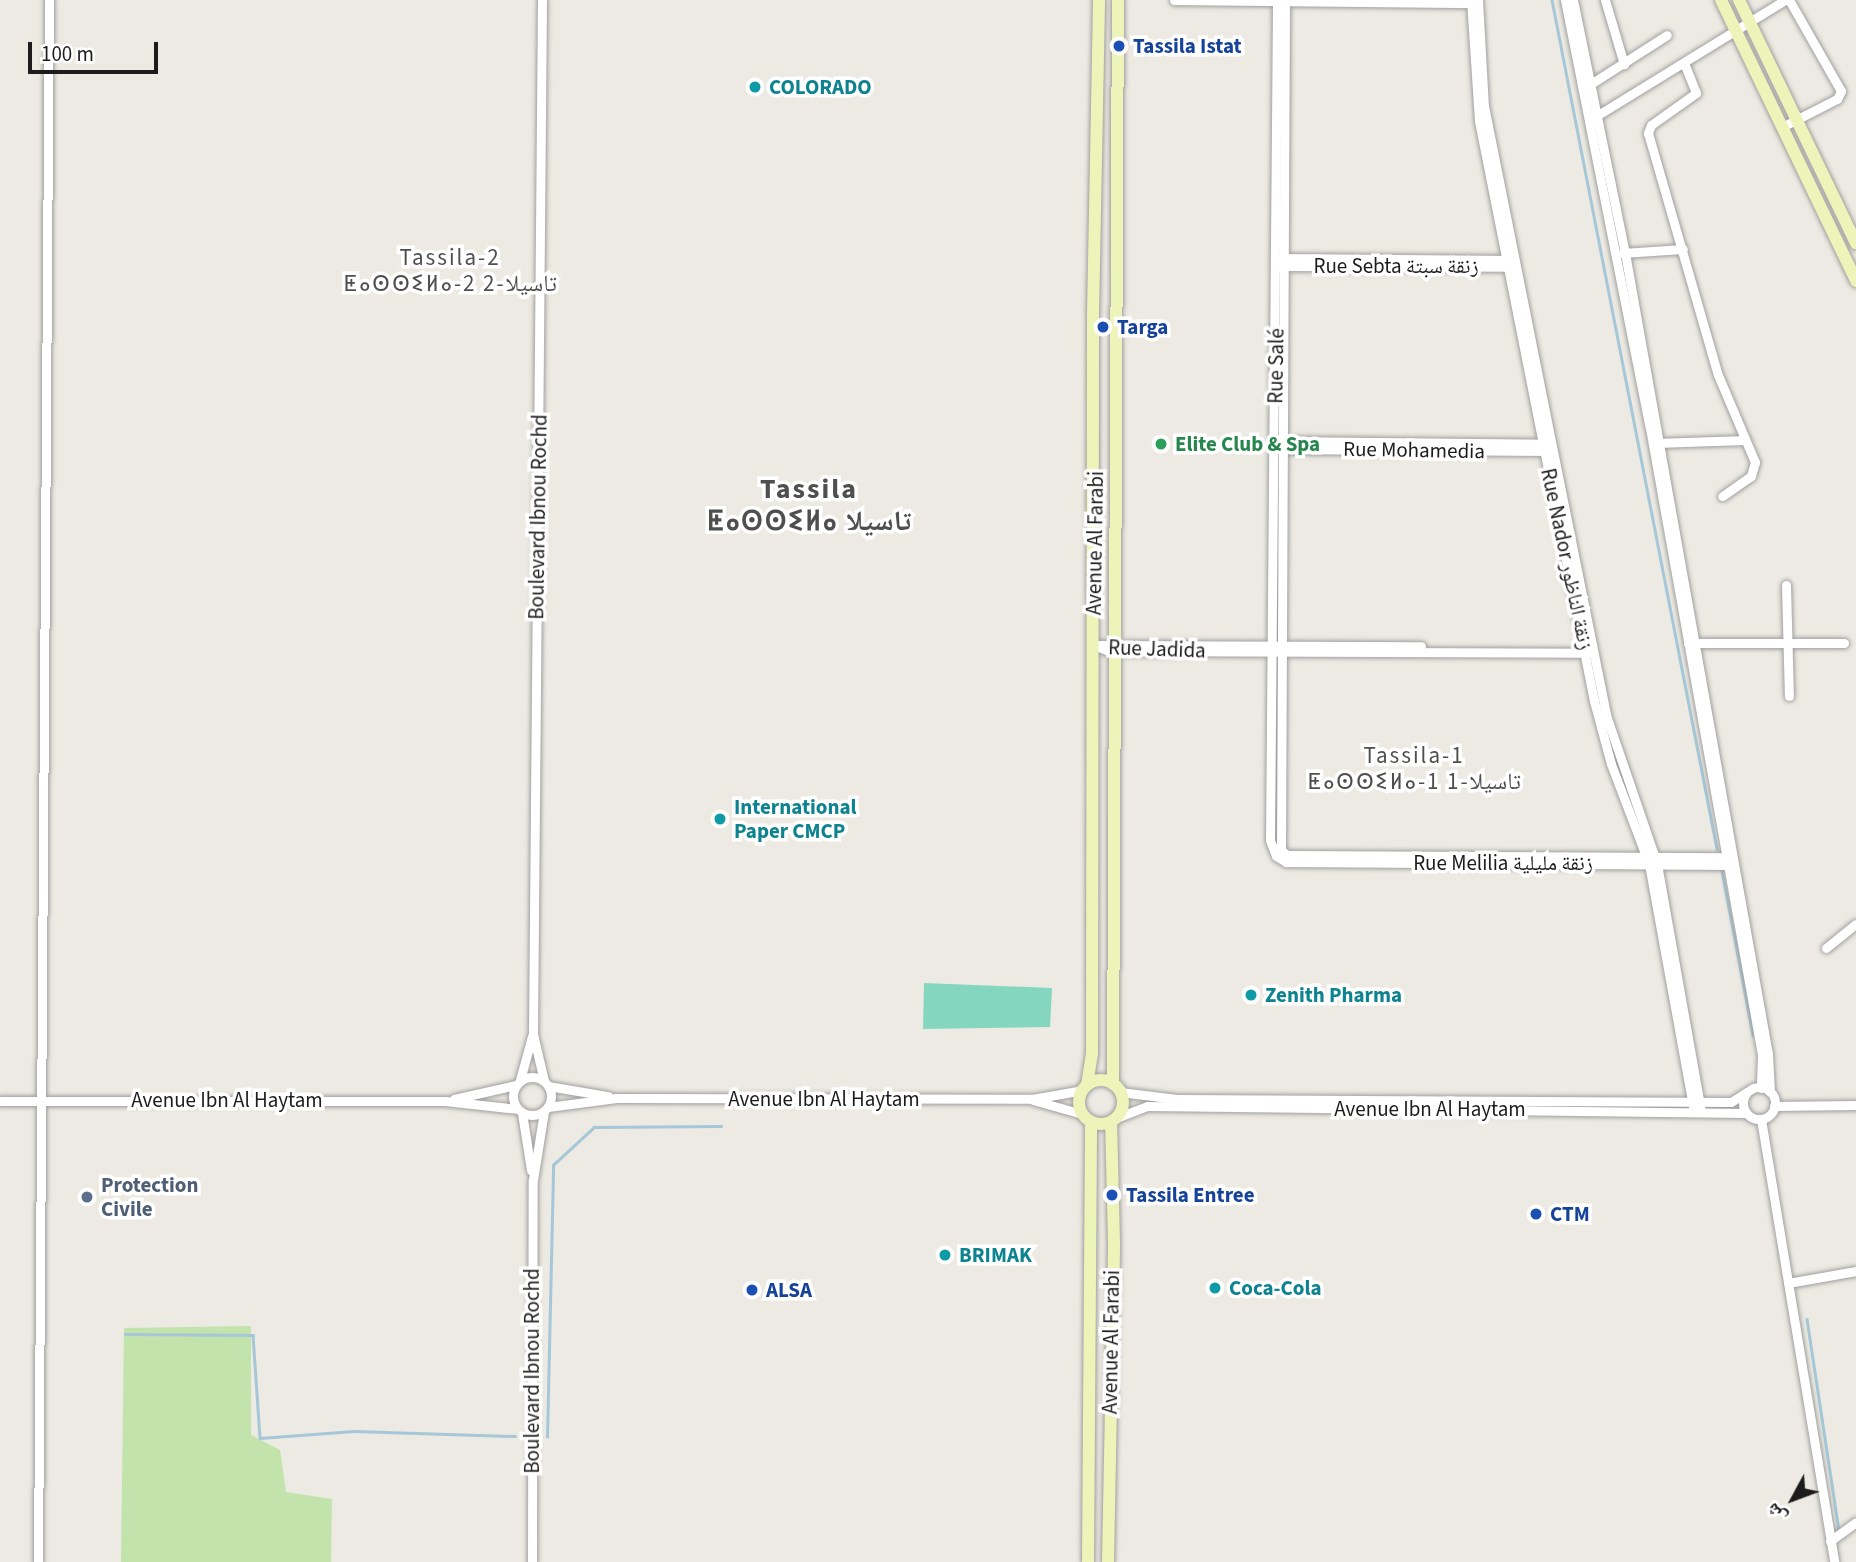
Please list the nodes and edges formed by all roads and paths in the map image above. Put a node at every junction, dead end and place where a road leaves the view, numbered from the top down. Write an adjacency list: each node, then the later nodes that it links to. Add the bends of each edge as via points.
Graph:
1 (50, 0): 58 (street)
2 (542, 0): 49 (street, Boulevard Ibnou Rochd)
3 (1099, 0): 39 (street, Avenue Al Farabi)
4 (1118, 0): 40 (street, Avenue Al Farabi, via 1120,360)
5 (1174, 0): 6 (street)
6 (1278, 0): 7 (street); 27 (street, Rue Salé)
7 (1284, 0): 14 (street); 27 (street, Rue Salé)
8 (1565, 0): 20 (street)
9 (1573, 0): 20 (street)
10 (1605, 0): 19 (street)
11 (1721, 0): 16 (street)
12 (1739, 0): 15 (street)
13 (1787, 0): 15 (street); 22 (street, via 1841,91 1837,99)
14 (1475, 1): 28 (street, Rue Nador زنقة الناظور, via 1484,106)
15 (1750, 22): 16 (street); 22 (street)
16 (1736, 31): 18 (street); 23 (street)
17 (1667, 36): 19 (street)
18 (1684, 63): 21 (street); 25 (street, via 1696,93 1651,125 1648,133)
19 (1623, 64): 20 (street)
20 (1587, 84): 21 (street)
21 (1594, 118): 26 (street)
22 (1797, 120): 23 (street); 24 (street)
23 (1783, 127): 29 (street)
24 (1856, 243)
25 (1684, 249): 26 (street); 30 (street, via 1718,375)
26 (1621, 253): 31 (street)
27 (1280, 262): 28 (street, Rue Sebta زنقة سبتة); 32 (street, Rue Salé)
28 (1511, 263): 33 (street, Rue Nador زنقة الناظور)
29 (1856, 281)
30 (1745, 440): 31 (street); 34 (street, via 1754,469 1747,481)
31 (1656, 443): 36 (street)
32 (1278, 445): 33 (street, Rue Mohamedia); 41 (street, Rue Salé)
33 (1548, 448): 42 (street, Rue Nador زنقة الناظور)
34 (1721, 496)
35 (1786, 585): 37 (street)
36 (1689, 643): 37 (street); 46 (street)
37 (1788, 643): 38 (street); 43 (street)
38 (1844, 643)
39 (1094, 645): 40 (street, Rue Jadida); 52 (street, Avenue Al Farabi, via 1092,1054)
40 (1115, 647): 41 (street, Rue Jadida); 53 (street, Avenue Al Farabi)
41 (1277, 648): 42 (street, Rue Jadida); 44 (street, Rue Salé, via 1270,840)
42 (1590, 651): 45 (street, Rue Nador زنقة الناظور, via 1604,740)
43 (1789, 696)
44 (1279, 853): 45 (street, Rue Melilia زنقة مليلية, via 1286,862)
45 (1652, 860): 46 (street, Rue Melilia زنقة مليلية); 64 (street, Rue Nador زنقة الناظور)
46 (1728, 861): 54 (street)
47 (1856, 924): 48 (street)
48 (1826, 948)
49 (533, 1034): 50 (street, Boulevard Ibnou Rochd); 51 (street, Boulevard Ibnou Rochd)
50 (518, 1083): 51 (street, via 532,1077); 60 (street, Avenue Ibn Al Haytam); 66 (street, via 513,1097)
51 (546, 1084): 56 (street, Avenue Ibn Al Haytam); 65 (street)
52 (1085, 1087): 53 (street, via 1098,1080); 59 (street, Avenue Ibn Al Haytam); 68 (street, via 1079,1101)
53 (1117, 1088): 61 (street, Avenue Ibn Al Haytam, via 1177,1100); 70 (street, via 1122,1106)
54 (1765, 1090): 55 (street); 62 (street)
55 (1747, 1092): 64 (street, Avenue Ibn Al Haytam, via 1734,1102); 67 (street, via 1743,1101)
56 (617, 1098): 59 (street, Avenue Ibn Al Haytam); 65 (street, Avenue Ibn Al Haytam)
57 (3, 1100): 58 (street, Avenue Ibn Al Haytam)
58 (42, 1100): 60 (street, Avenue Ibn Al Haytam); 76 (street)
59 (1032, 1100): 68 (street, Avenue Ibn Al Haytam)
60 (445, 1101): 66 (street, Avenue Ibn Al Haytam)
61 (1516, 1105): 64 (street, Avenue Ibn Al Haytam); 70 (street, Avenue Ibn Al Haytam, via 1147,1106)
62 (1774, 1105): 63 (street); 69 (street)
63 (1856, 1105)
64 (1696, 1106): 67 (street, Avenue Ibn Al Haytam)
65 (546, 1109): 66 (street, via 534,1115); 71 (street, Boulevard Ibnou Rochd)
66 (520, 1111): 71 (street, Boulevard Ibnou Rochd)
67 (1746, 1113): 69 (street)
68 (1087, 1118): 70 (street); 78 (street, Avenue Al Farabi)
69 (1761, 1119): 73 (street)
70 (1113, 1120): 79 (street, Avenue Al Farabi)
71 (533, 1180): 77 (street, Boulevard Ibnou Rochd)
72 (1856, 1271): 73 (street)
73 (1788, 1283): 75 (street)
74 (1856, 1522): 75 (street)
75 (1830, 1541): 80 (street)
76 (38, 1562)
77 (532, 1562)
78 (1088, 1562)
79 (1108, 1562)
80 (1834, 1562)

